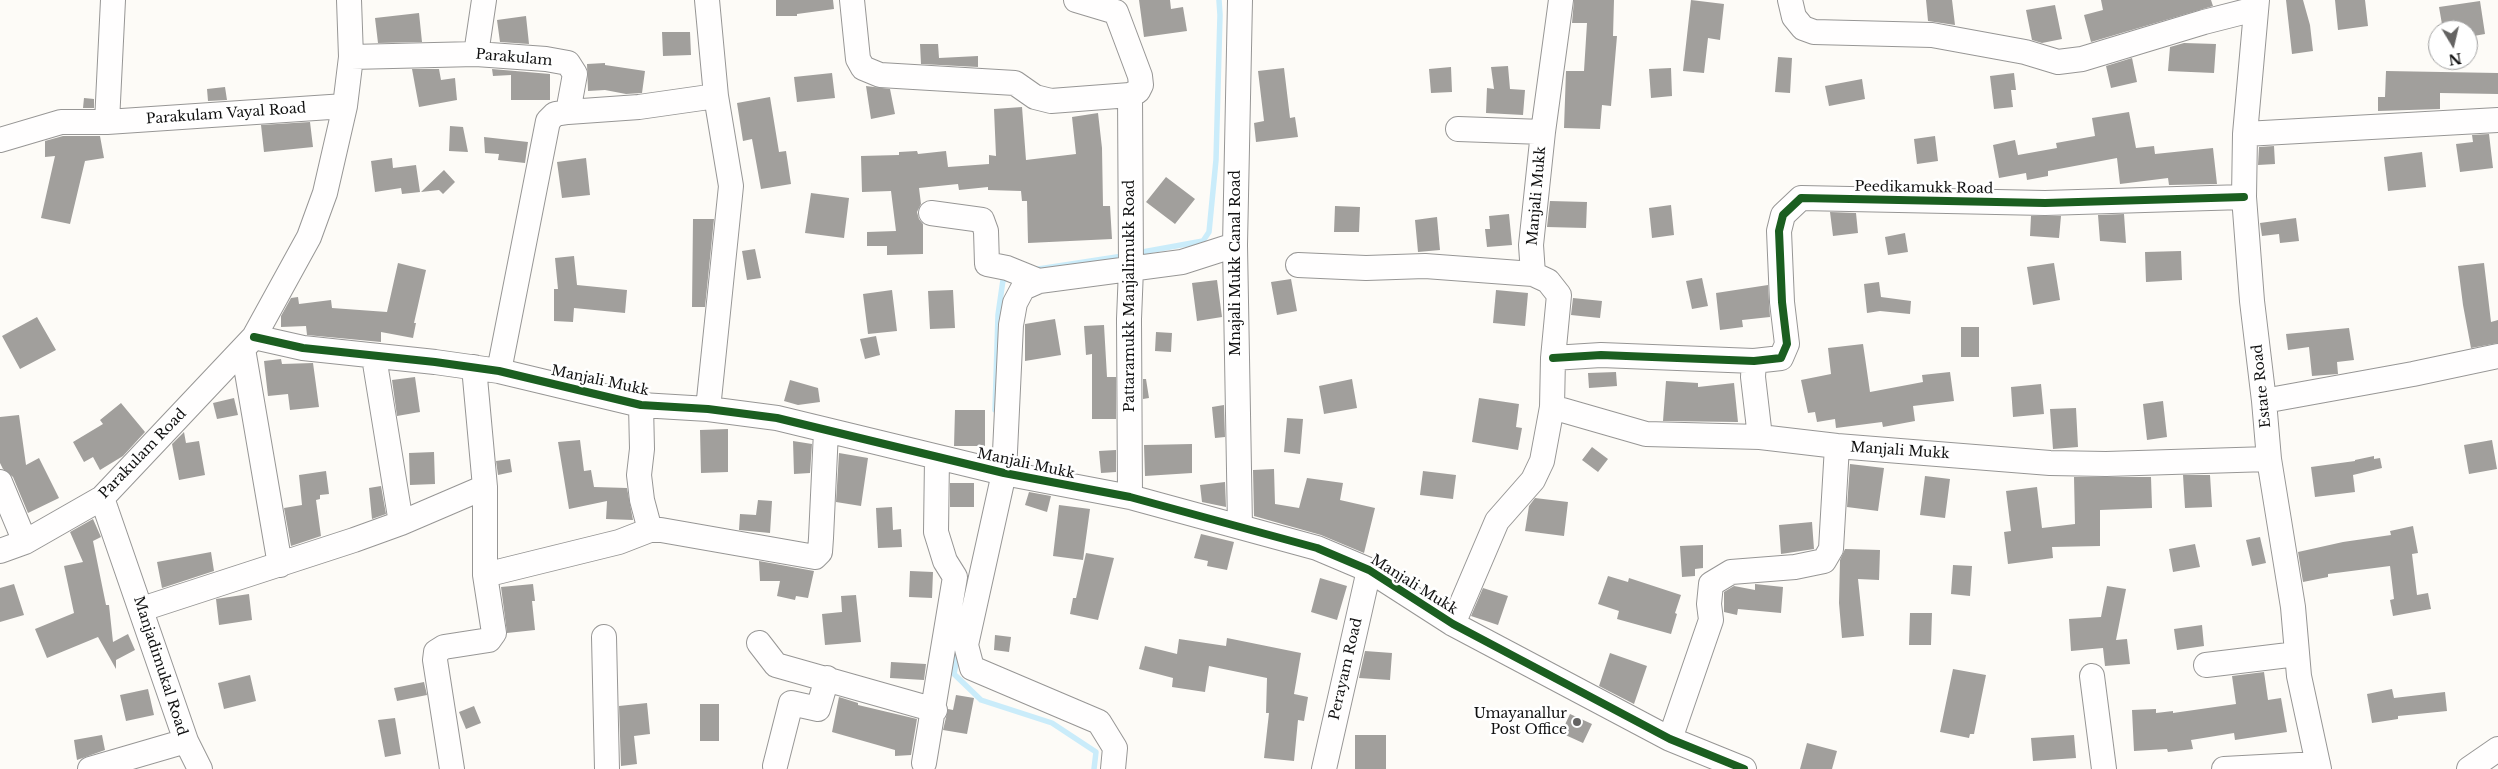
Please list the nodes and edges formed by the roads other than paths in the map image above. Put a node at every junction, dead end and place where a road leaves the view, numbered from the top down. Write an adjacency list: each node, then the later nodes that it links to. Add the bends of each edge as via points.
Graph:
1 (113, 0): 18 (street)
2 (349, 0): 12 (street)
3 (484, 0): 11 (street)
4 (707, 0): 14 (street)
5 (852, 0): 13 (street, via 858,59 863,68 880,75 1015,83 1035,98 1051,101)
6 (1076, 0): 13 (street, via 1116,12 1140,76 1138,92)
7 (1240, 0): 25 (street, Mnajali Mukk Canal Road)
8 (1561, 0): 20 (street, Manjali Mukk)
9 (1790, 0): 10 (street, via 1794,17 1803,28 1814,32 1932,35 2025,52 2058,62 2082,59)
10 (2256, 4): 21 (street, Estate Road)
11 (476, 54): 12 (street, Parakulam); 16 (street, Parakulam, via 568,63 575,74)
12 (351, 57): 15 (street)
13 (1130, 95): 27 (street, Pattaramukk Manjalimukk Road)
14 (716, 96): 16 (street, via 639,107); 40 (street, via 731,186)
15 (345, 106): 18 (street, Parakulam Vayal Road); 30 (street, via 325,194 309,237)
16 (568, 112): 36 (street, via 554,114 548,121)
17 (2498, 120): 21 (street)
18 (107, 122): 22 (street, Parakulam Vayal Road, via 61,122)
19 (1458, 129): 20 (street)
20 (1542, 132): 28 (street, Manjali Mukk, via 1531,245)
21 (2245, 134): 23 (street, Estate Road)
22 (0, 140)
23 (2244, 197): 34 (street, Peedikamukk Road, via 2046,203 1801,198 1783,215 1779,231 1787,344 1781,358); 37 (street, Estate Road)
24 (931, 214): 29 (street, via 982,220 986,231 987,264)
25 (1235, 245): 27 (street, via 1182,262); 52 (street, Mnajali Mukk Canal Road)
26 (1298, 265): 28 (street, via 1425,266)
27 (1131, 269): 29 (street); 49 (street, Pattaramukk Manjalimukk Road)
28 (1533, 274): 33 (street, Manjali Mukk, via 1548,281 1559,295)
29 (1039, 281): 46 (street, via 1023,288 1014,303)
30 (249, 343): 32 (street, Manjali Mukk); 50 (street, Parakulam Road); 56 (street)
31 (2498, 356): 37 (street)
32 (374, 357): 35 (street, Manjali Mukk); 51 (street)
33 (1553, 358): 34 (street, via 1601,355); 39 (street, Manjali Mukk)
34 (1754, 361): 42 (street)
35 (474, 367): 36 (street, Manjali Mukk); 48 (street)
36 (499, 371): 38 (street, Manjali Mukk)
37 (2264, 401): 45 (street, Estate Road)
38 (641, 404): 40 (street, Manjali Mukk); 53 (street, via 639,475)
39 (1552, 407): 42 (street, Manjali Mukk, via 1646,434); 60 (street, Manjali Mukk, via 1542,461 1529,485 1496,521)
40 (708, 409): 41 (street, Manjali Mukk, via 776,418)
41 (826, 431): 44 (street, Manjali Mukk); 53 (street, via 820,552 815,557)
42 (1760, 437): 43 (street, Manjali Mukk)
43 (1837, 446): 45 (street, Manjali Mukk, via 2078,464); 68 (street, via 1831,549 1824,561 1795,568 1731,572 1711,584 1711,620)
44 (937, 458): 46 (street, Manjali Mukk); 67 (street, via 936,532 945,561 955,577)
45 (2269, 459): 63 (street, Estate Road, via 2294,607)
46 (1004, 473): 49 (street, Manjali Mukk); 78 (street, via 966,645 972,668 1099,722 1115,748)
47 (0, 482): 54 (street)
48 (485, 487): 51 (street); 58 (street)
49 (1130, 497): 52 (street, Manjali Mukk)
50 (102, 498): 54 (street, Parakulam Road); 59 (street, Manjadimukal Road)
51 (401, 523): 56 (street)
52 (1240, 526): 57 (street, Manjali Mukk, via 1317,548)
53 (650, 530): 58 (street, via 620,542)
54 (25, 542): 55 (street, Parakulam Road)
55 (0, 551)
56 (280, 565): 59 (street)
57 (1368, 570): 60 (street, Manjali Mukk); 79 (street, Perayam Road)
58 (485, 574): 76 (street, via 494,633 489,640 444,647 436,652)
59 (142, 609): 69 (street, Manjadimukal Road)
60 (1453, 624): 68 (street, Manjali Mukk)
61 (604, 637): 77 (street)
62 (760, 643): 66 (street, via 776,665)
63 (2297, 654): 64 (street); 73 (street, Estate Road)
64 (2206, 664)
65 (2092, 676): 81 (street)
66 (827, 678): 67 (street); 72 (street, via 818,709 791,703)
67 (934, 710): 71 (street)
68 (1670, 739): 80 (street, Manjali Mukk)
69 (186, 741): 74 (street, Manjadimukal Road); 75 (street)
70 (2498, 749): 83 (street)
71 (924, 764)
72 (775, 766)
73 (2318, 767): 82 (street)
74 (90, 769)
75 (200, 769)
76 (452, 769)
77 (607, 769)
78 (1113, 769)
79 (1324, 769)
80 (1744, 769)
81 (2104, 769)
82 (2224, 769)
83 (2469, 769)

